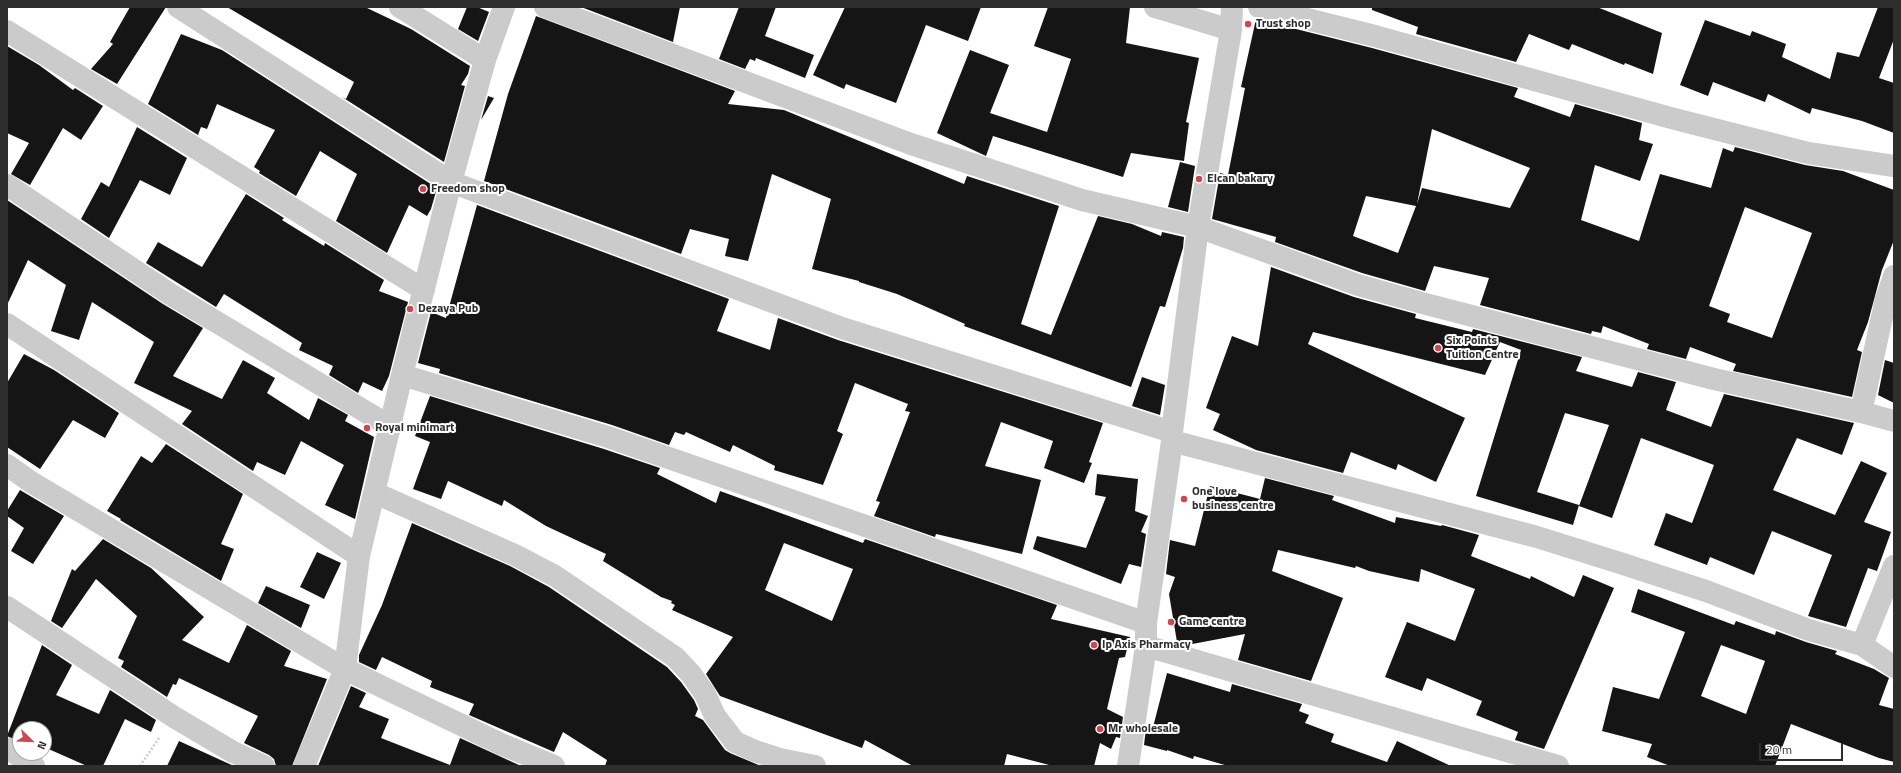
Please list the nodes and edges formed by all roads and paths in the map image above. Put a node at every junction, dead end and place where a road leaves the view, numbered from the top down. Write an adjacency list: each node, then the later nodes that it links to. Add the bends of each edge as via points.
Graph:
1 (178, 7): 12 (street)
2 (400, 7): 10 (street)
3 (504, 7): 10 (street)
4 (545, 7): 14 (street, via 911,144 1082,200)
5 (1155, 7): 8 (street)
6 (1232, 7): 8 (street)
7 (1259, 7): 11 (street, via 1808,153)
8 (1231, 30): 14 (street)
9 (7, 31): 16 (street)
10 (485, 60): 12 (street)
11 (1894, 166)
12 (451, 182): 16 (street); 22 (street, via 842,328)
13 (7, 185): 21 (street, via 170,294)
14 (1198, 227): 19 (street, via 1358,285 1426,304 1714,379); 22 (street)
15 (1894, 276): 19 (street, via 1886,298)
16 (424, 290): 18 (street)
17 (7, 324): 25 (street)
18 (402, 375): 21 (street); 28 (street, via 608,437)
19 (1861, 412): 20 (street)
20 (1894, 421)
21 (391, 427): 24 (street)
22 (1172, 437): 28 (street); 29 (street, via 1537,537 1706,591 1808,630)
23 (7, 465): 32 (street, via 31,482)
24 (375, 493): 25 (street); 40 (street, via 515,554 555,576 675,657 691,674 705,694 715,716 735,742 774,757)
25 (359, 556): 32 (street)
26 (1894, 566): 29 (street)
27 (7, 607): 33 (street)
28 (1146, 623): 30 (street)
29 (1862, 645): 31 (street)
30 (1146, 646): 41 (street); 42 (street)
31 (1894, 667)
32 (345, 669): 38 (street); 39 (street, via 501,744)
33 (174, 717): 36 (path); 37 (street, via 233,752)
34 (7, 748): 35 (street)
35 (34, 766)
36 (140, 766)
37 (264, 766)
38 (304, 766)
39 (554, 766)
40 (815, 766)
41 (1128, 766)
42 (1558, 766)

